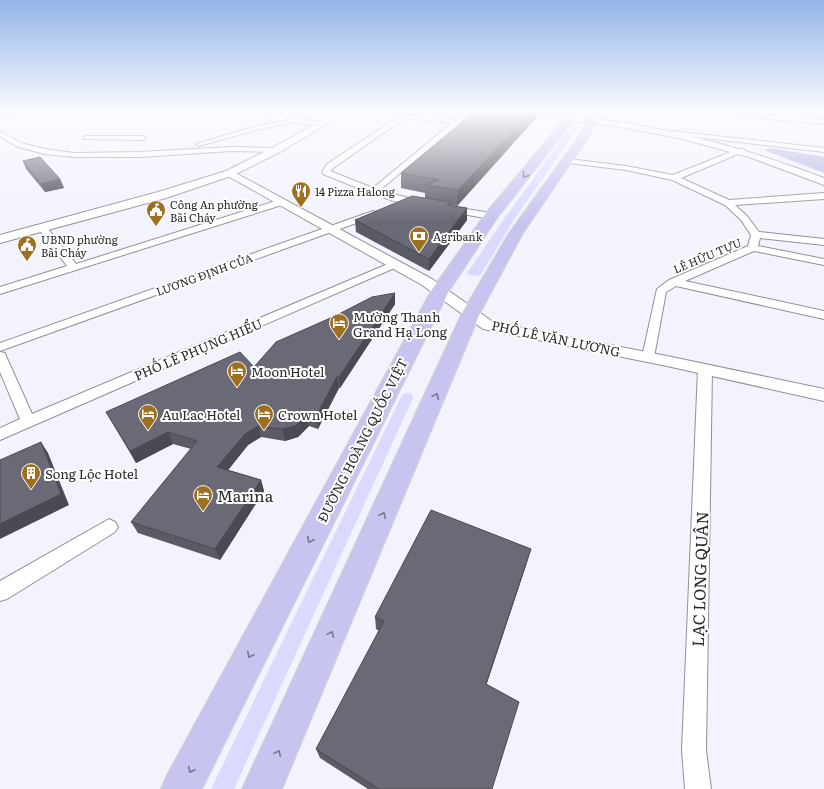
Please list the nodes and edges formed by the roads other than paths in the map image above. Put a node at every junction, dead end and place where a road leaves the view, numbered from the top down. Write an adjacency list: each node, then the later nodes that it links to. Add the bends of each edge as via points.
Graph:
1 (30, 149): 12 (street)
2 (64, 149): 12 (street)
3 (355, 149): 17 (street, via 330,166 326,172)
4 (425, 149): 17 (street)
5 (552, 149): 22 (main road, ĐƯỜNG HOÀNG QUỐC VIỆT, one-way to 22)
6 (576, 149): 13 (main road)
7 (734, 149): 11 (street)
8 (813, 149): 10 (street)
9 (276, 150): 12 (street, via 226,149 108,155); 14 (main road)
10 (824, 150)
11 (742, 151): 15 (street); 16 (street)
12 (56, 153)
13 (568, 161): 15 (street, LÊ HỮU TỰU, via 626,168); 35 (main road, via 516,234)
14 (230, 173): 19 (street, PHỐ LÊ VĂN LƯƠNG); 23 (main road, via 162,195)
15 (674, 178): 21 (street, LÊ HỮU TỰU)
16 (824, 182)
17 (374, 191): 20 (street)
18 (824, 196): 21 (street)
19 (282, 202): 24 (street, PHỐ LÊ VĂN LƯƠNG); 31 (street)
20 (408, 202): 22 (street); 24 (street, LƯƠNG ĐỊNH CỦA)
21 (728, 203): 25 (street, LÊ HỮU TỰU, via 744,218)
22 (491, 216): 34 (main road, ĐƯỜNG HOÀNG QUỐC VIỆT)
23 (42, 227): 26 (main road); 31 (street)
24 (330, 229): 30 (street, PHỐ LÊ VĂN LƯƠNG); 37 (street, LƯƠNG ĐỊNH CỦA)
25 (756, 235): 27 (street); 28 (street, LÊ HỮU TỰU)
26 (0, 239)
27 (824, 242)
28 (753, 248): 29 (street); 32 (street, LÊ HỮU TỰU)
29 (824, 262)
30 (395, 264): 34 (street, PHỐ LÊ VĂN LƯƠNG); 42 (street, PHỐ LÊ PHỤNG HIỂU)
31 (73, 267): 33 (street)
32 (673, 282): 36 (street); 39 (street, LÊ HỮU TỰU, via 661,291)
33 (0, 291)
34 (440, 291): 35 (street, PHỐ LÊ VĂN LƯƠNG); 46 (main road, ĐƯỜNG HOÀNG QUỐC VIỆT, one-way to 46)
35 (471, 313): 39 (street, PHỐ LÊ VĂN LƯƠNG, via 488,326); 47 (main road, one-way to 35)
36 (824, 315)
37 (0, 347)
38 (0, 356): 42 (street)
39 (648, 357): 40 (street, PHỐ LÊ VĂN LƯƠNG)
40 (705, 369): 41 (street, PHỐ LÊ VĂN LƯƠNG); 48 (street, LẠC LONG QUÂN, via 694,750)
41 (824, 395)
42 (28, 422): 43 (street, PHỐ LÊ PHỤNG HIỂU)
43 (0, 434)
44 (109, 527): 45 (street)
45 (0, 592)
46 (181, 789)
47 (262, 789)
48 (698, 789)

